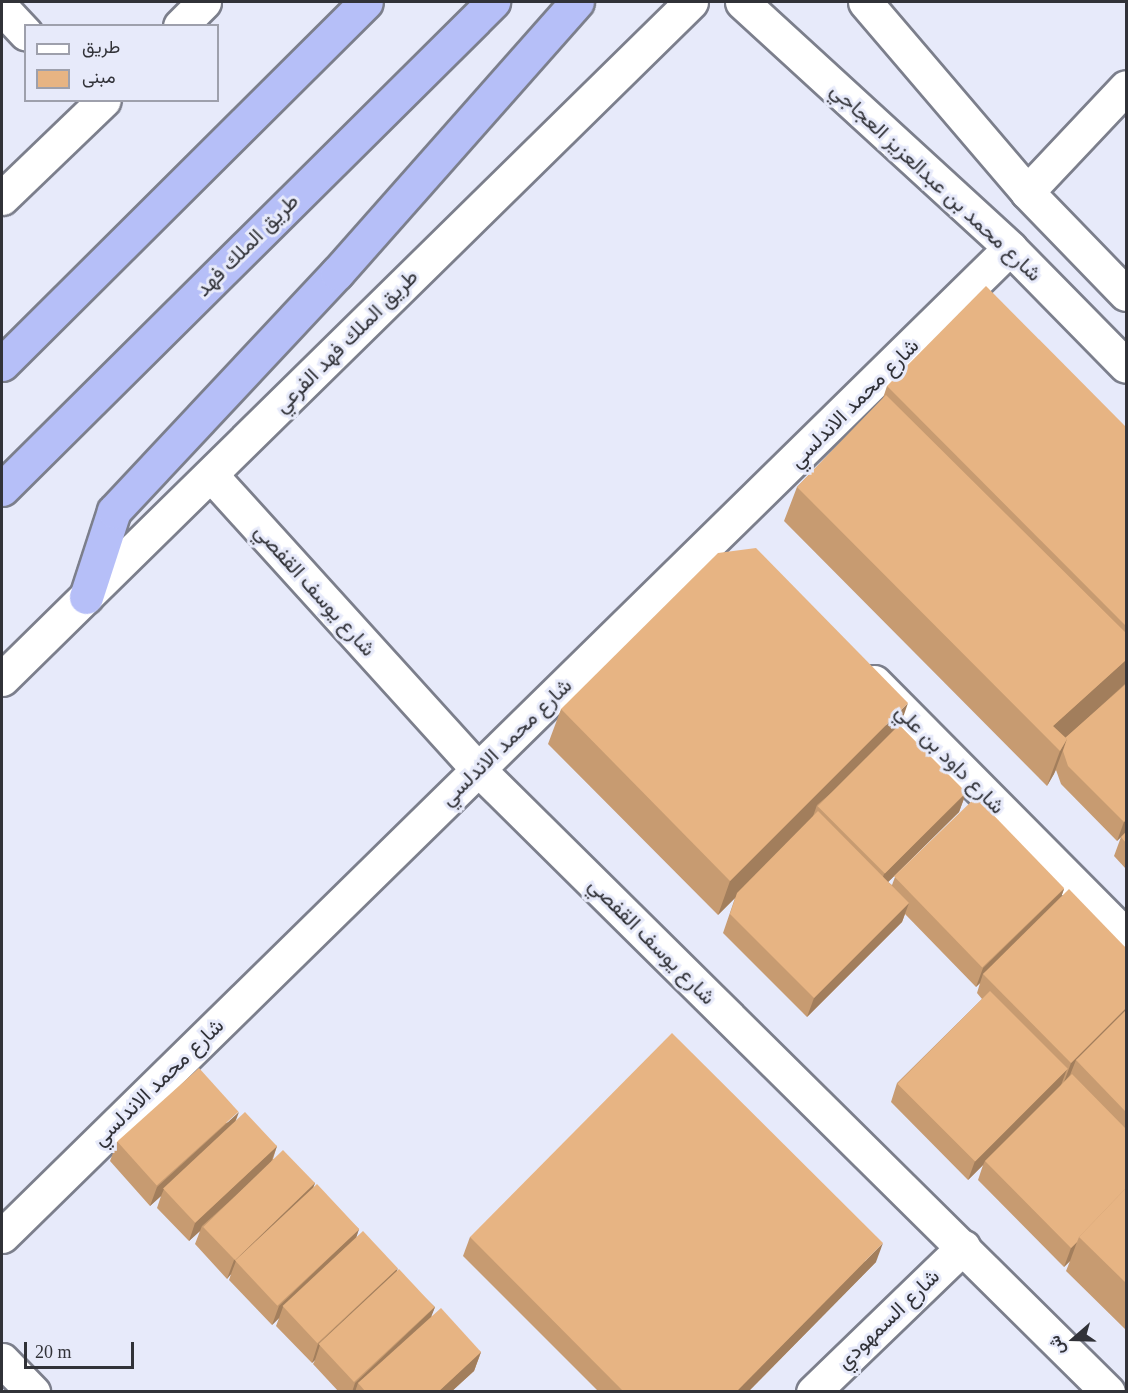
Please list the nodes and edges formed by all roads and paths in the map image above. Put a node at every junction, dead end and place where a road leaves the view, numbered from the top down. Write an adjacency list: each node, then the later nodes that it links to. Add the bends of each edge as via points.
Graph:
1 (204, 2): 9 (street)
2 (366, 2): 17 (highway)
3 (493, 2): 20 (highway, طريق الملك فهد)
4 (577, 2): 21 (highway, via 337,273 114,511)
5 (691, 2): 19 (street, طريق الملك فهد الفرعي)
6 (742, 2): 15 (street, شارع محمد بن عبدالعزيز العجاجي)
7 (864, 2): 13 (street)
8 (2, 8): 10 (street)
9 (182, 24)
10 (24, 31)
11 (1126, 87): 13 (street)
12 (96, 103): 14 (street)
13 (1027, 192): 16 (street)
14 (2, 198)
15 (1010, 248): 18 (street, شارع محمد بن عبدالعزيز العجاجي); 24 (street, شارع محمد الاندلسي, via 732,540)
16 (1126, 294)
17 (2, 364)
18 (1126, 366)
19 (210, 475): 21 (street, طريق الملك فهد الفرعي); 24 (street, شارع يوسف القفصي)
20 (2, 489)
21 (86, 597): 23 (street, طريق الملك فهد الفرعي)
22 (849, 658): 25 (street, شارع داود بن علي)
23 (2, 680)
24 (478, 769): 26 (street, شارع محمد الاندلسي); 27 (street, شارع يوسف القفصي)
25 (1126, 936)
26 (2, 1236)
27 (963, 1247): 30 (street, شارع السمهودي); 31 (street, شارع يوسف القفصي)
28 (2, 1360): 29 (street)
29 (33, 1392)
30 (813, 1392)
31 (1108, 1392)

